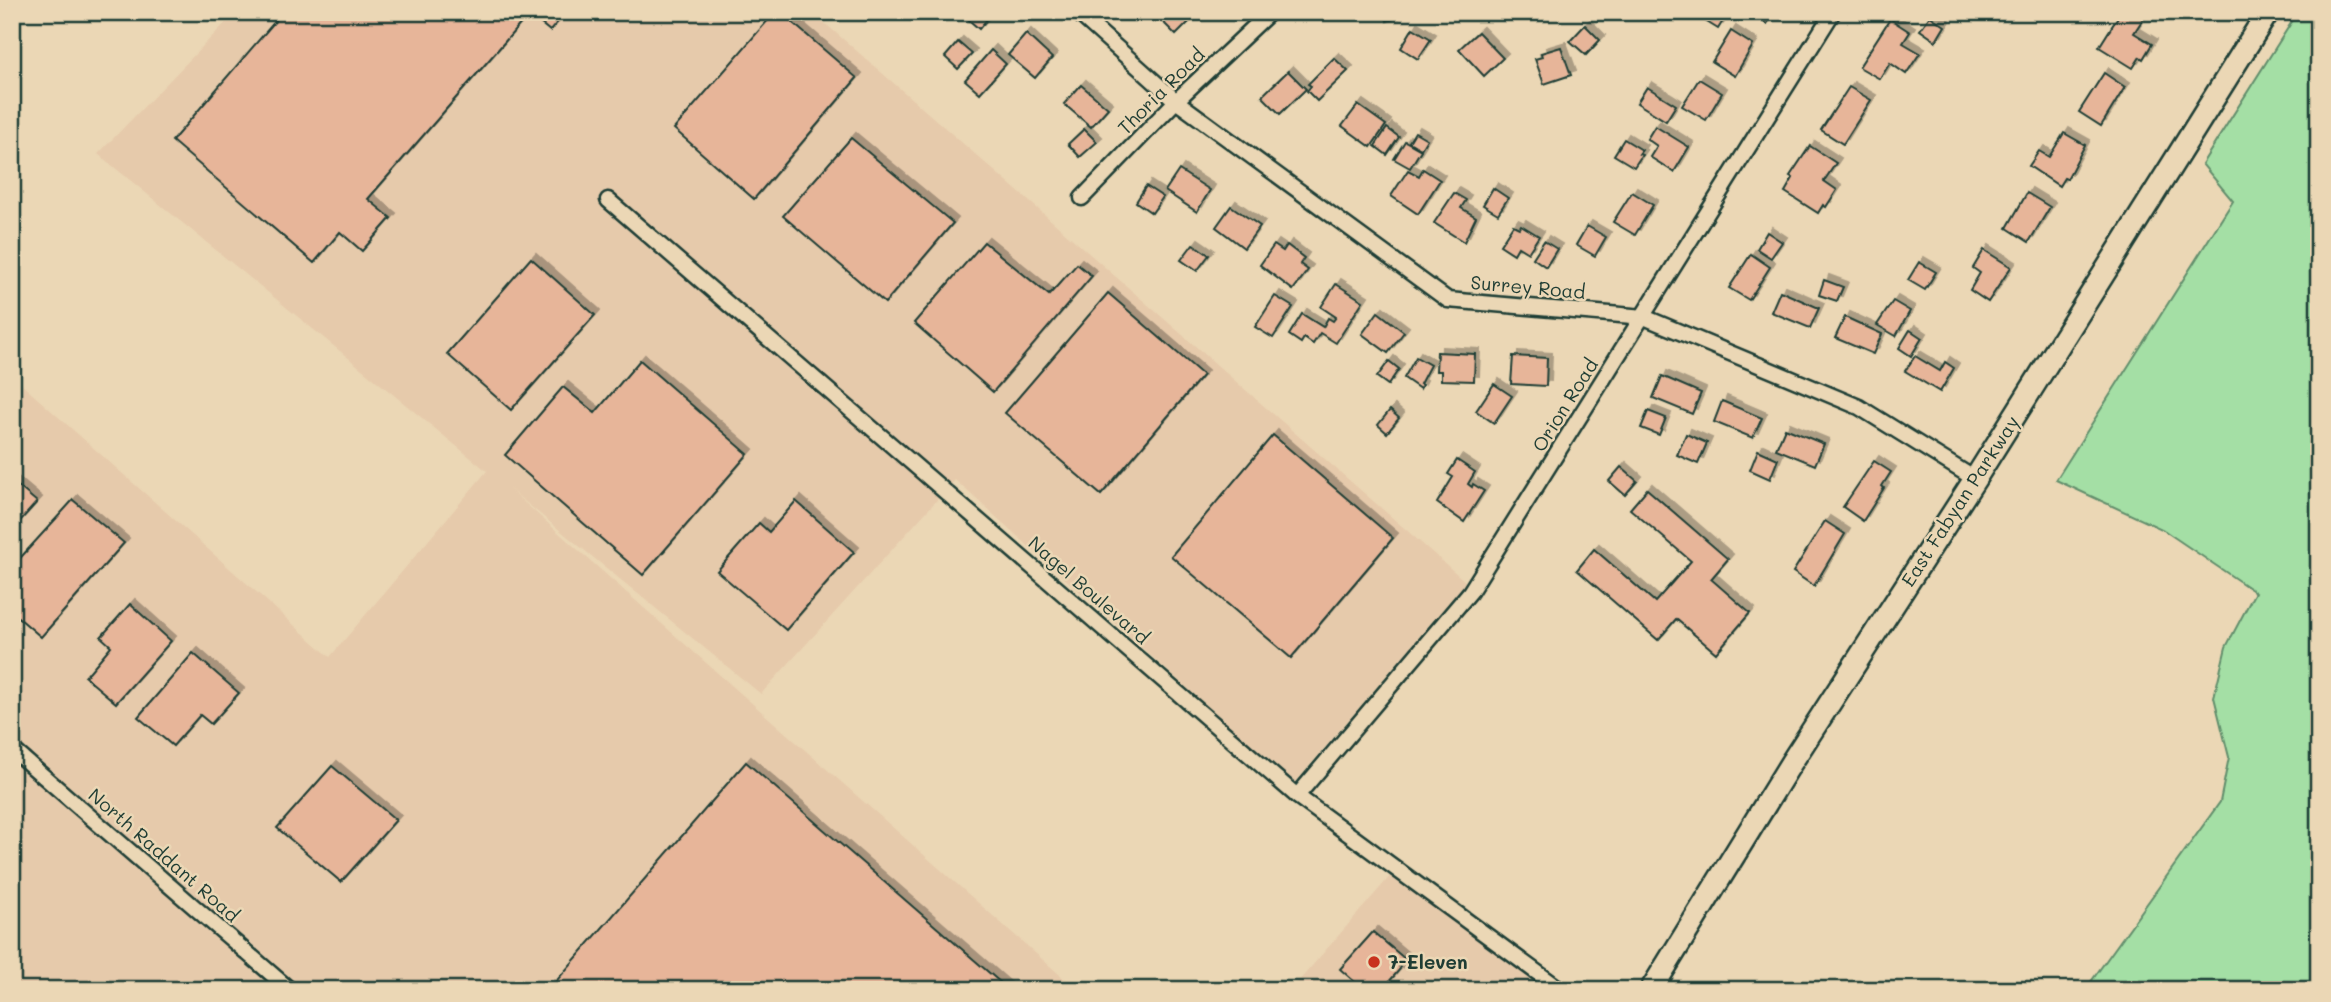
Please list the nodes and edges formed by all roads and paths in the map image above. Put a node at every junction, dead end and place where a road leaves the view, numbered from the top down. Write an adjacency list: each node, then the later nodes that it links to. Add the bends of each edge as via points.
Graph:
1 (1077, 12): 5 (street, Surrey Road)
2 (1270, 12): 5 (street, Thoria Road)
3 (1833, 12): 8 (street, Orion Road)
4 (2268, 12): 9 (main road, East Fabyan Parkway)
5 (1176, 101): 6 (street, Thoria Road); 8 (street, Surrey Road, via 1448,299)
6 (1082, 198)
7 (608, 200): 11 (street, Nagel Boulevard)
8 (1644, 317): 9 (street, Surrey Road, via 1859,407); 11 (street, Orion Road, via 1470,592)
9 (1975, 479): 14 (main road, East Fabyan Parkway)
10 (12, 749): 12 (street, North Raddant Road)
11 (1297, 796): 13 (street, Nagel Boulevard)
12 (290, 990)
13 (1561, 990)
14 (1651, 990)

